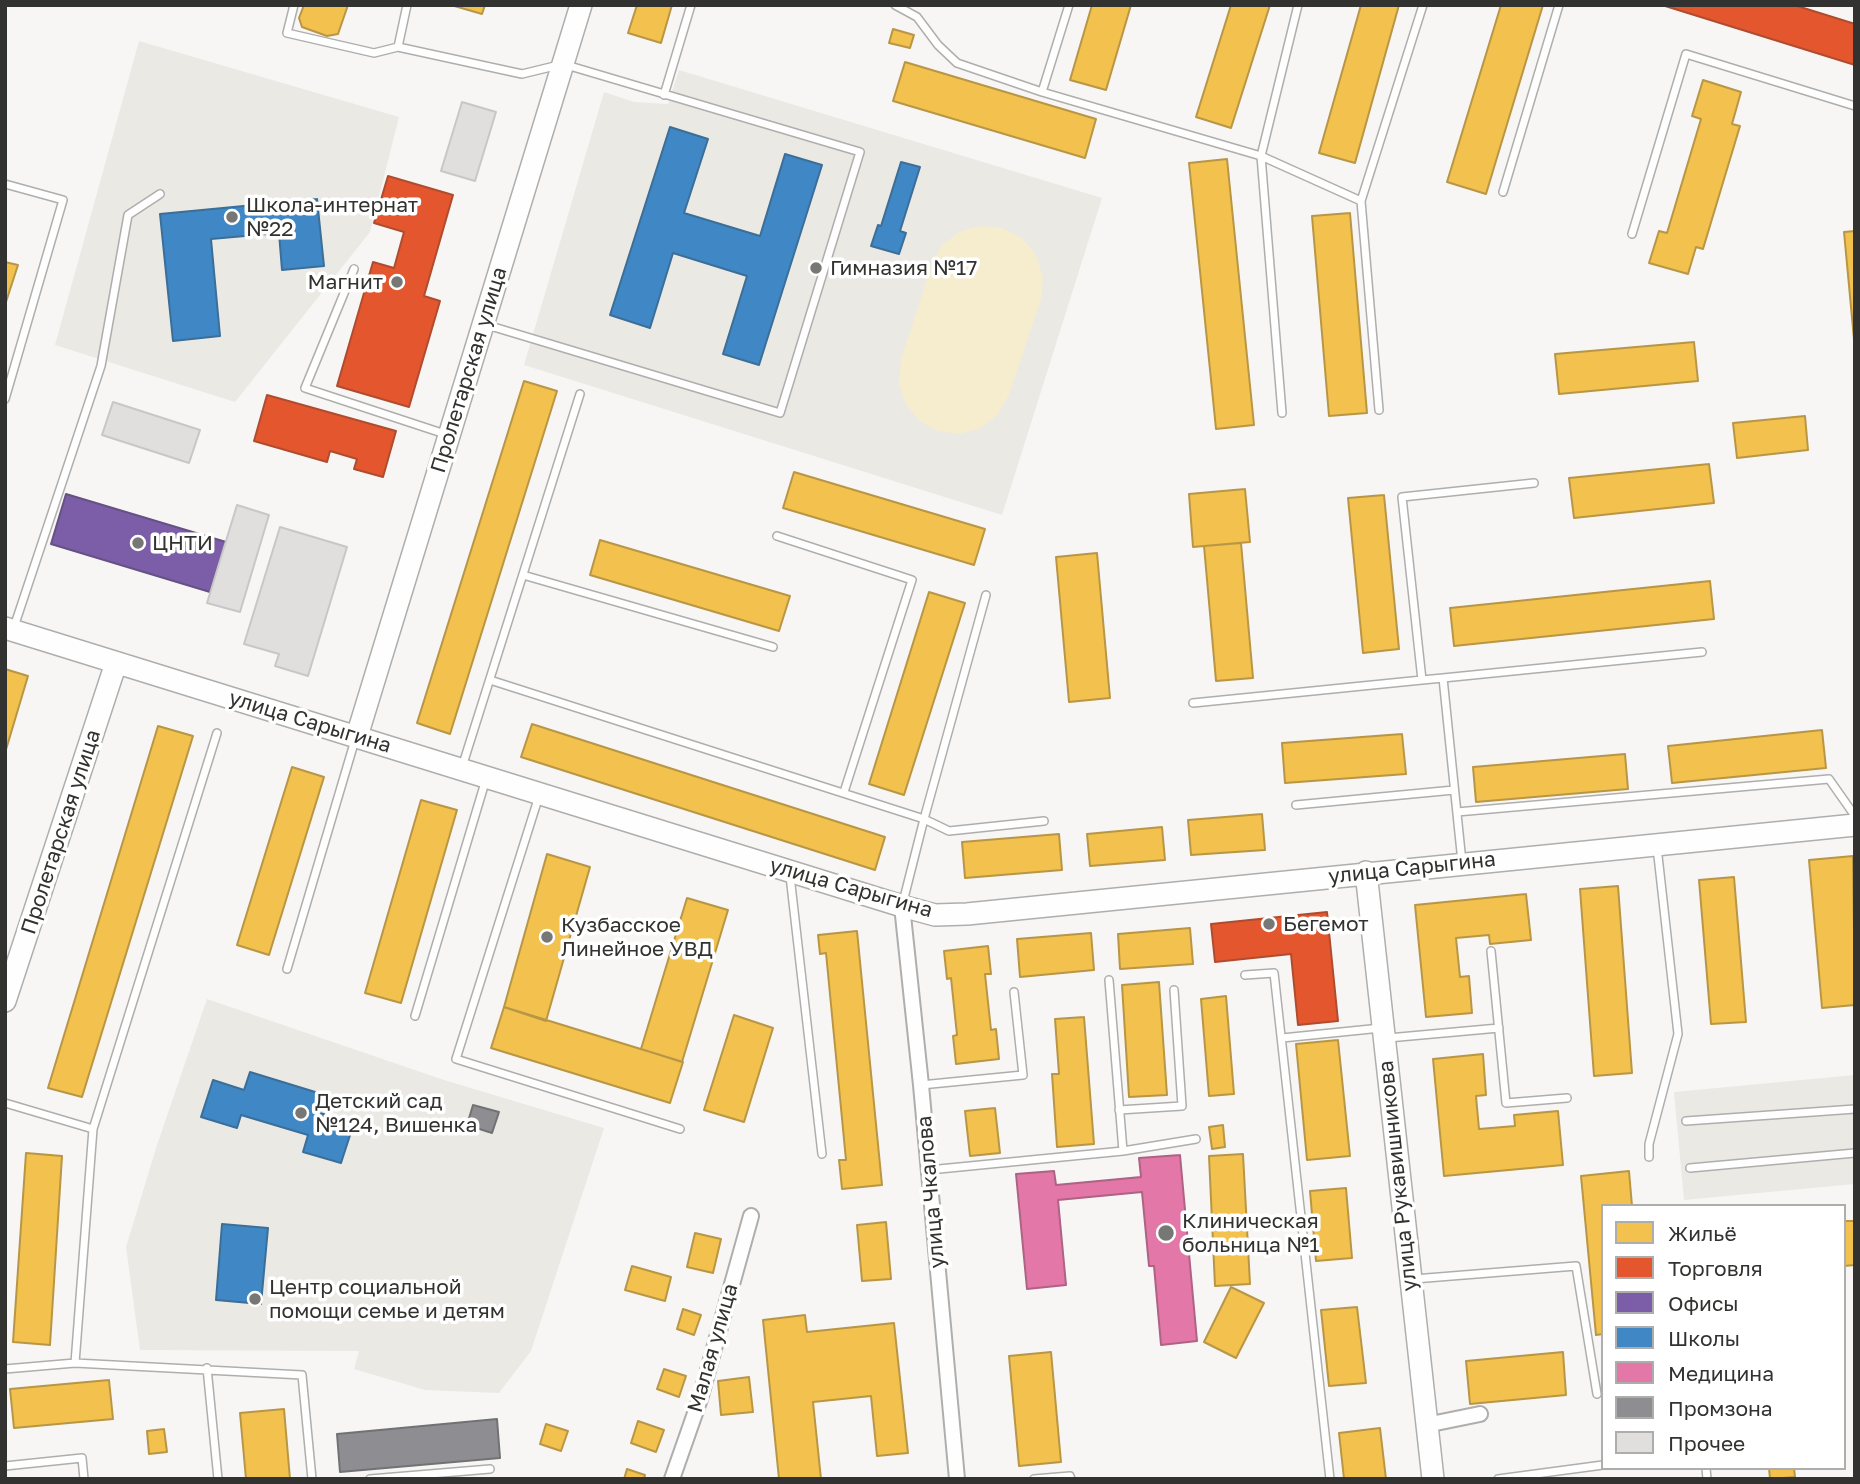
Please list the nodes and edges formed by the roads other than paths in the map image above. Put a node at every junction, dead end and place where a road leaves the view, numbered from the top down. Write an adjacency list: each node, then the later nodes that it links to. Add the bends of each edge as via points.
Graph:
1 (294, 5): 10 (lane, via 287,33 374,53)
2 (407, 5): 10 (lane)
3 (581, 5): 11 (street, Пролетарская улица)
4 (691, 5): 13 (lane)
5 (895, 5): 12 (lane, via 917,17 957,62)
6 (1069, 5): 12 (lane)
7 (1298, 5): 15 (lane)
8 (1423, 5): 19 (lane)
9 (1559, 5): 17 (lane)
10 (398, 47): 11 (lane, via 522,74)
11 (563, 64): 13 (lane); 22 (street, Пролетарская улица)
12 (1042, 92): 15 (lane)
13 (664, 95): 22 (lane, via 860,152 780,413)
14 (1855, 106): 20 (lane, via 1685,54)
15 (1261, 156): 19 (lane); 26 (lane)
16 (5, 184): 24 (lane, via 63,200)
17 (1503, 192)
18 (160, 194): 32 (lane, via 128,215 101,366)
19 (1361, 201): 25 (lane)
20 (1632, 234)
21 (354, 269): 27 (lane, via 305,388)
22 (483, 324): 27 (street, Пролетарская улица)
23 (580, 394): 30 (lane)
24 (5, 399)
25 (1379, 410)
26 (1282, 413)
27 (449, 435): 41 (street, Пролетарская улица)
28 (1534, 483): 38 (lane, via 1402,497)
29 (777, 536): 45 (lane, via 912,580)
30 (523, 575): 33 (lane); 37 (lane)
31 (986, 595): 50 (lane)
32 (9, 629): 35 (street, улица Сарыгина)
33 (773, 647)
34 (1702, 652): 36 (lane)
35 (116, 663): 41 (street, улица Сарыгина); 64 (street, Пролетарская улица)
36 (1443, 678): 38 (lane); 44 (lane)
37 (490, 680): 42 (lane); 45 (lane)
38 (1422, 680): 39 (lane)
39 (1194, 703)
40 (217, 733): 75 (lane)
41 (356, 736): 42 (street, улица Сарыгина); 59 (lane)
42 (462, 768): 43 (street, улица Сарыгина)
43 (487, 776): 46 (street, улица Сарыгина); 65 (lane)
44 (1454, 790): 47 (lane); 48 (lane)
45 (844, 792): 50 (lane)
46 (540, 793): 55 (street, улица Сарыгина); 76 (lane, via 456,1059)
47 (1296, 805)
48 (1457, 812): 49 (lane, via 1829,779); 54 (lane)
49 (1855, 816)
50 (924, 819): 51 (lane, via 949,831); 57 (lane)
51 (1044, 821)
52 (1855, 825): 53 (street, улица Сарыгина)
53 (1657, 843): 54 (street, улица Сарыгина); 81 (lane, via 1678,1034)
54 (1462, 863): 56 (street, улица Сарыгина)
55 (790, 872): 57 (street, улица Сарыгина); 80 (lane)
56 (1366, 872): 57 (street, улица Сарыгина, via 967,914 935,915); 67 (street, улица Рукавишникова)
57 (902, 906): 69 (street, улица Чкалова)
58 (1491, 950): 66 (lane)
59 (287, 969)
60 (1245, 975): 68 (lane, via 1274,972)
61 (1110, 981): 73 (lane)
62 (1174, 990): 73 (lane, via 1182,1106)
63 (1014, 992): 69 (lane, via 1023,1075)
64 (5, 1001)
65 (415, 1016)
66 (1499, 1028): 67 (lane); 70 (lane, via 1506,1103)
67 (1382, 1034): 68 (lane); 85 (street, улица Рукавишникова)
68 (1282, 1038): 104 (lane)
69 (921, 1085): 83 (street, улица Чкалова)
70 (1567, 1098)
71 (5, 1103): 75 (lane)
72 (1855, 1109): 74 (lane)
73 (1119, 1110): 78 (lane)
74 (1686, 1121)
75 (93, 1129): 86 (lane)
76 (680, 1129)
77 (1196, 1139): 78 (lane)
78 (1123, 1150): 83 (lane)
79 (1855, 1153): 82 (lane)
80 (822, 1154)
81 (1649, 1157)
82 (1690, 1168)
83 (928, 1170): 101 (street, улица Чкалова)
84 (751, 1216): 100 (street, Малая улица, via 700,1399)
85 (1410, 1279): 89 (lane, via 1576,1266); 91 (street, улица Рукавишникова)
86 (75, 1363): 87 (lane); 88 (lane)
87 (207, 1368): 97 (lane); 98 (lane, via 302,1375)
88 (5, 1369)
89 (1597, 1394)
90 (1480, 1414): 91 (street)
91 (1426, 1425): 105 (street, улица Рукавишникова)
92 (1601, 1465): 106 (lane)
93 (5, 1466): 96 (lane, via 82,1458)
94 (490, 1469): 95 (lane)
95 (412, 1477): 99 (lane)
96 (84, 1479)
97 (218, 1479)
98 (312, 1479)
99 (370, 1479)
100 (672, 1479)
101 (957, 1479)
102 (1034, 1479): 103 (lane)
103 (1071, 1479)
104 (1330, 1479)
105 (1433, 1479)
106 (1498, 1479)

